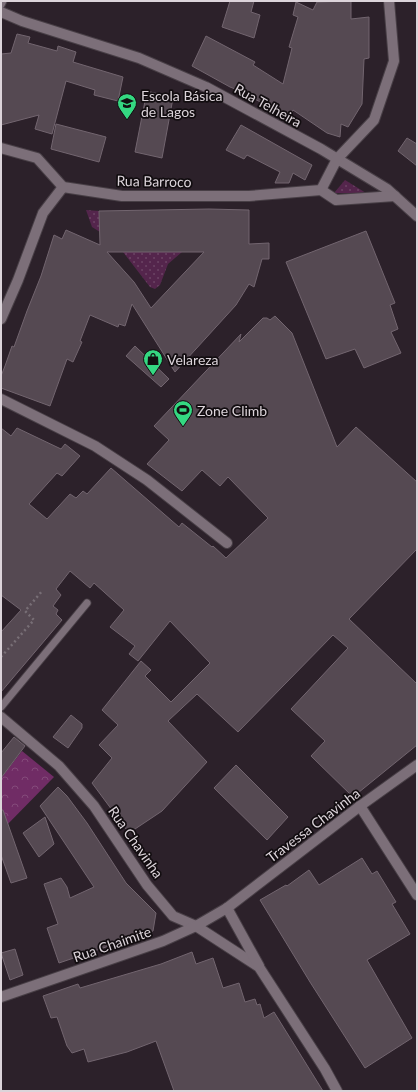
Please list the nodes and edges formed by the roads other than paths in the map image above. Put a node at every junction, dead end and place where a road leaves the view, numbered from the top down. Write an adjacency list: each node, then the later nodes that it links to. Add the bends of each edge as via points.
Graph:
1 (3, 1): 3 (lane)
2 (389, 1): 6 (street, via 394,61 374,120)
3 (1, 5)
4 (1, 12): 6 (street, Rua Telheira, via 139,58 206,87)
5 (1, 148): 7 (street, via 37,158)
6 (337, 159): 8 (street); 9 (street, Rua Telheira)
7 (63, 187): 8 (street, Rua Barroco, via 122,196 249,196); 11 (street, via 44,213)
8 (321, 190): 9 (street, via 336,200)
9 (395, 196): 10 (street, Rua Telheira)
10 (417, 216)
11 (1, 319)
12 (1, 400): 13 (street, via 101,451 147,480)
13 (227, 543)
14 (87, 603): 15 (lane)
15 (1, 707)
16 (1, 717): 21 (street, Rua Chavinha, via 59,766 94,806 147,885 173,916)
17 (417, 765): 18 (street, Travessa Chavinha)
18 (360, 806): 19 (street); 20 (street, Travessa Chavinha)
19 (417, 895)
20 (227, 908): 21 (street, Rua Chaimite); 22 (street, Rua Chavinha)
21 (196, 926): 22 (street, Rua Chavinha); 23 (street, Rua Chaimite, via 163,941)
22 (259, 967): 24 (street, Rua Chavinha)
23 (1, 996)
24 (337, 1091)

